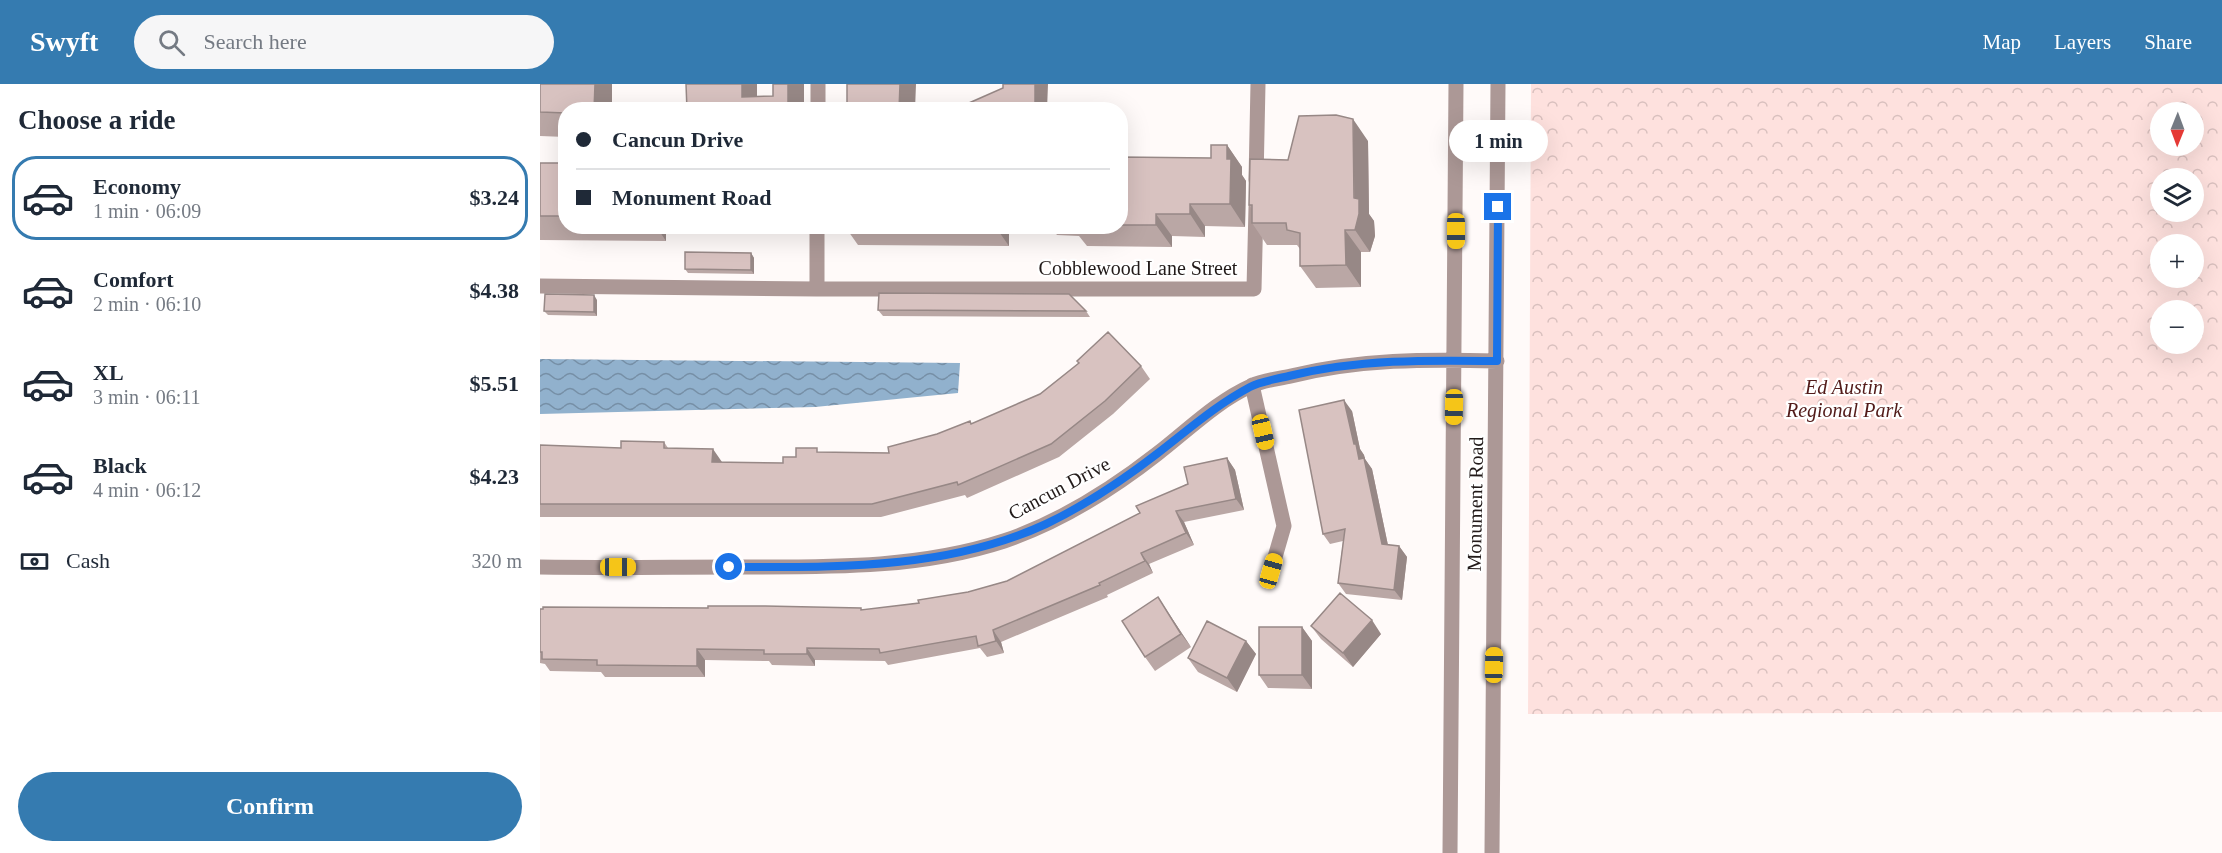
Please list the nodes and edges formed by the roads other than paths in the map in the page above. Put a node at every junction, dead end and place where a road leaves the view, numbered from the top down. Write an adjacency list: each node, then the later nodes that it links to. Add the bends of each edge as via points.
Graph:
1 (818, 84): 5 (street)
2 (1258, 84): 8 (street, Cobblewood Lane Street, via 1254,289)
3 (1456, 84): 9 (street, Monument Road)
4 (1498, 84): 10 (street, Monument Road)
5 (818, 102)
6 (817, 234): 8 (street)
7 (540, 286): 8 (street, Cobblewood Lane Street)
8 (817, 289)
9 (1455, 360): 10 (street, Cancun Drive); 11 (street, Cancun Drive, via 1394,360 1323,368); 14 (street, Monument Road)
10 (1497, 361): 15 (street, Monument Road)
11 (1252, 385): 12 (street, Cancun Drive, via 1091,500 1047,524 1003,541 897,563 840,567); 13 (street, via 1284,526)
12 (540, 567)
13 (1271, 571)
14 (1450, 853)
15 (1492, 853)

